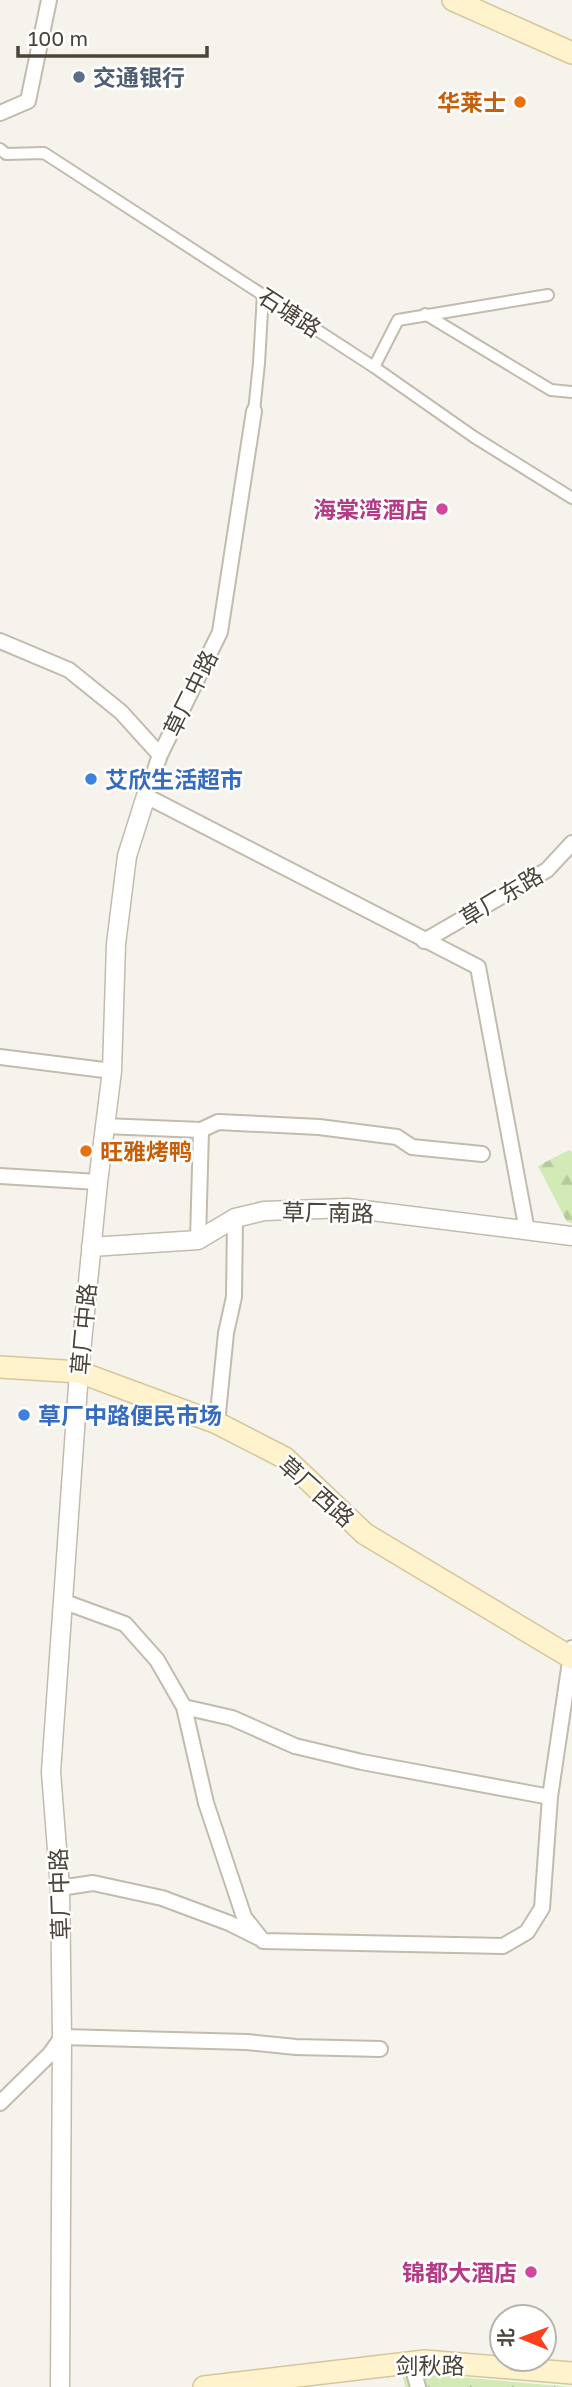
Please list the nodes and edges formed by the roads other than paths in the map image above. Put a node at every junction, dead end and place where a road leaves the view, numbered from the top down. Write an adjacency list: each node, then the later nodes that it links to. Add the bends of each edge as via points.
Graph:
1 (49, 0): 4 (street, via 28,101)
2 (453, 0): 3 (main road)
3 (572, 53)
4 (0, 113)
5 (0, 149): 6 (street, 石塘路, via 6,154 44,153)
6 (263, 294): 9 (street, 石塘路); 11 (street, 草厂中路)
7 (548, 295): 8 (street)
8 (425, 314): 9 (street, via 398,320); 10 (street, via 551,390)
9 (374, 367): 12 (street, 石塘路)
10 (572, 392)
11 (254, 411): 14 (street, 草厂中路, via 220,632)
12 (572, 498)
13 (0, 641): 14 (street, via 69,670 121,712)
14 (160, 755): 15 (street, 草厂中路)
15 (146, 796): 17 (street); 19 (street, 草厂中路, via 127,856 116,944)
16 (572, 843): 17 (street, 草厂东路, via 547,870)
17 (424, 941): 26 (street, via 478,967)
18 (0, 1056): 19 (street)
19 (112, 1071): 20 (street, 草厂中路)
20 (104, 1126): 21 (street); 24 (street, 草厂中路)
21 (201, 1130): 22 (street, via 218,1122 319,1127 397,1137 412,1147); 28 (street)
22 (482, 1154)
23 (0, 1176): 24 (street)
24 (98, 1182): 29 (street, 草厂中路)
25 (235, 1218): 26 (street, 草厂南路, via 264,1211 348,1208); 28 (street, 草厂南路); 32 (street, via 234,1297)
26 (527, 1231): 27 (street, 草厂南路)
27 (572, 1236)
28 (198, 1240): 29 (street, 草厂南路)
29 (91, 1247): 31 (street, 草厂中路)
30 (0, 1367): 31 (main road, 草厂西路)
31 (79, 1372): 32 (main road, 草厂西路); 33 (street, 草厂中路)
32 (216, 1423): 34 (main road, 草厂西路, via 285,1458 365,1534)
33 (62, 1601): 35 (street, via 125,1624 157,1660); 37 (street, 草厂中路, via 51,1772)
34 (572, 1654): 36 (street)
35 (184, 1707): 36 (street, via 232,1718 295,1746); 38 (street, via 206,1803 244,1917)
36 (550, 1797): 38 (street, via 542,1908 527,1932 503,1946)
37 (60, 1888): 38 (street, via 93,1883 162,1898); 39 (street, 草厂中路)
38 (263, 1941)
39 (62, 2037): 40 (street); 41 (street); 44 (street, 草厂中路)
40 (380, 2049)
41 (0, 2103)
42 (411, 2362): 43 (main road, 剑秋路); 45 (main road, 剑秋路); 46 (street)
43 (572, 2372)
44 (60, 2387)
45 (204, 2387)
46 (418, 2387)

